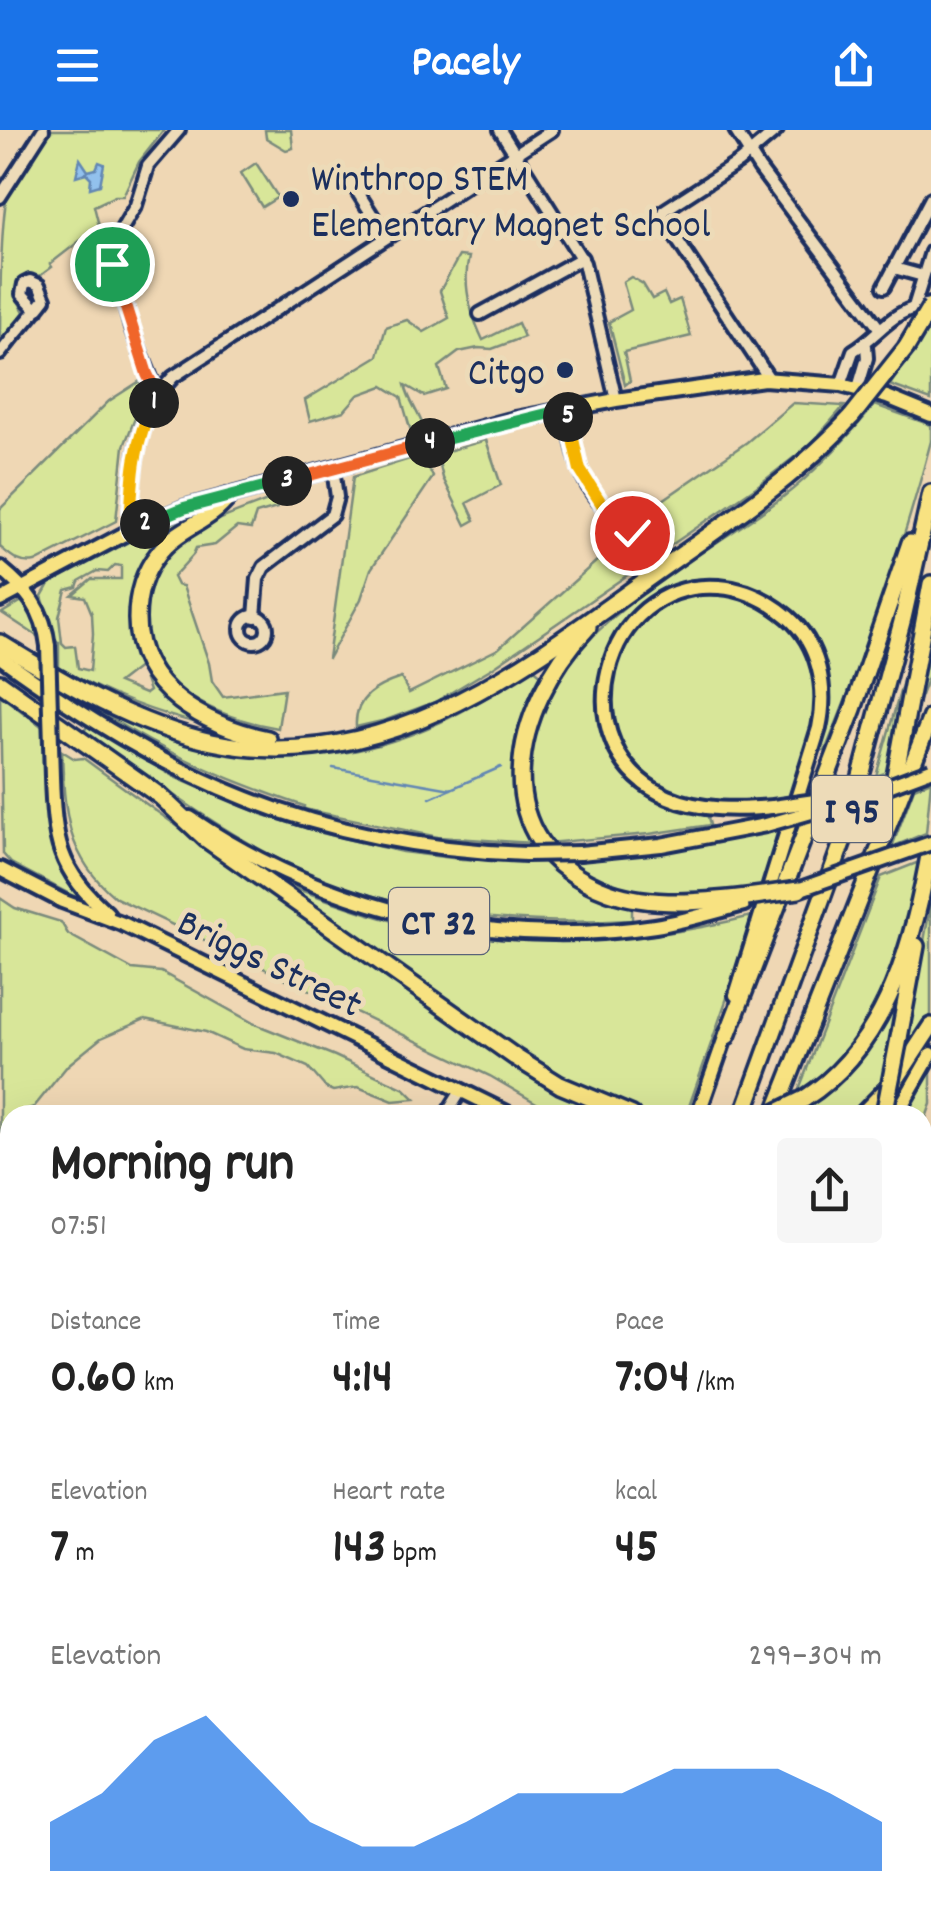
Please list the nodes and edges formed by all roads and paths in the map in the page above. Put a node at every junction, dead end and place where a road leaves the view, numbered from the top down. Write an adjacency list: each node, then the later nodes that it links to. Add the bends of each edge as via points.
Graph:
1 (43, 130): 10 (street)
2 (179, 130): 28 (street, via 148,166 112,256)
3 (500, 130): 7 (street)
4 (552, 130): 7 (street)
5 (735, 130): 8 (street)
6 (778, 130): 8 (street)
7 (515, 154): 12 (street); 14 (street)
8 (749, 154): 22 (street); 25 (street, via 662,215)
9 (357, 192): 12 (street)
10 (0, 197)
11 (931, 198): 15 (street)
12 (386, 237): 28 (street, via 188,365)
13 (931, 252): 16 (street)
14 (582, 258): 21 (street); 29 (street)
15 (894, 268): 16 (street); 17 (street)
16 (924, 276): 19 (street)
17 (884, 287)
18 (931, 305): 19 (street); 41 (highway, bridge, via 852,416 782,482)
19 (914, 307): 22 (street)
20 (37, 310): 24 (street)
21 (480, 314)
22 (878, 328): 23 (street)
23 (866, 346): 26 (street, via 853,351); 27 (street)
24 (0, 354)
25 (770, 380): 26 (main road); 29 (main road)
26 (840, 385): 27 (main road)
27 (858, 388): 31 (main road)
28 (158, 396): 36 (street, via 135,451)
29 (616, 400): 30 (main road)
30 (567, 409): 32 (main road); 35 (street, via 580,470)
31 (931, 414)
32 (333, 469): 34 (main road); 42 (street, via 332,514 264,567)
33 (931, 493): 59 (highway); 66 (highway, I 95, via 846,832)
34 (228, 497): 36 (main road); 47 (highway, via 216,512 169,540 146,573 137,624 145,657 172,696 208,720 249,735)
35 (618, 517)
36 (130, 531): 39 (main road)
37 (0, 568): 39 (main road)
38 (931, 584): 51 (highway)
39 (24, 587): 40 (main road); 57 (main road, bridge, via 48,646 56,838 80,887)
40 (0, 600)
41 (604, 610): 47 (highway, via 439,713 382,734); 56 (highway, via 563,654 528,722 521,768 532,824 558,860 610,892)
42 (254, 616)
43 (0, 643): 47 (highway, via 77,688 173,731 232,744)
44 (0, 656): 49 (main road, CT 32, bridge, via 190,776 314,822 443,848 580,853 688,841)
45 (0, 683): 50 (highway, CT 32)
46 (931, 717): 51 (highway, I 95)
47 (316, 745)
48 (931, 770): 49 (main road, CT 32, bridge)
49 (882, 789): 59 (main road, bridge, via 773,807 709,807 672,799 645,782 619,752 604,712 608,668 627,630 663,600 695,588 760,597 797,626 821,676 819,728 739,986)
50 (160, 796): 56 (main road, CT 32, via 243,851 300,878 446,922 590,932 657,926); 64 (highway, via 206,840 515,1057)
51 (885, 836): 67 (highway, I 95)
52 (931, 844): 54 (main road, bridge); 55 (highway)
53 (0, 869): 57 (main road, Briggs Street)
54 (799, 890): 56 (highway, bridge)
55 (922, 893): 68 (highway, bridge, via 902,964 870,1032 837,1074); 70 (highway, bridge)
56 (745, 901)
57 (116, 922): 61 (main road, Briggs Street)
58 (931, 1026): 69 (highway)
59 (727, 1036): 65 (main road)
60 (931, 1054): 71 (main road)
61 (462, 1090): 62 (street); 63 (main road, Briggs Street)
62 (452, 1105)
63 (491, 1105)
64 (608, 1105)
65 (702, 1105)
66 (747, 1105)
67 (776, 1105)
68 (793, 1105)
69 (872, 1105)
70 (886, 1105)
71 (902, 1105)

